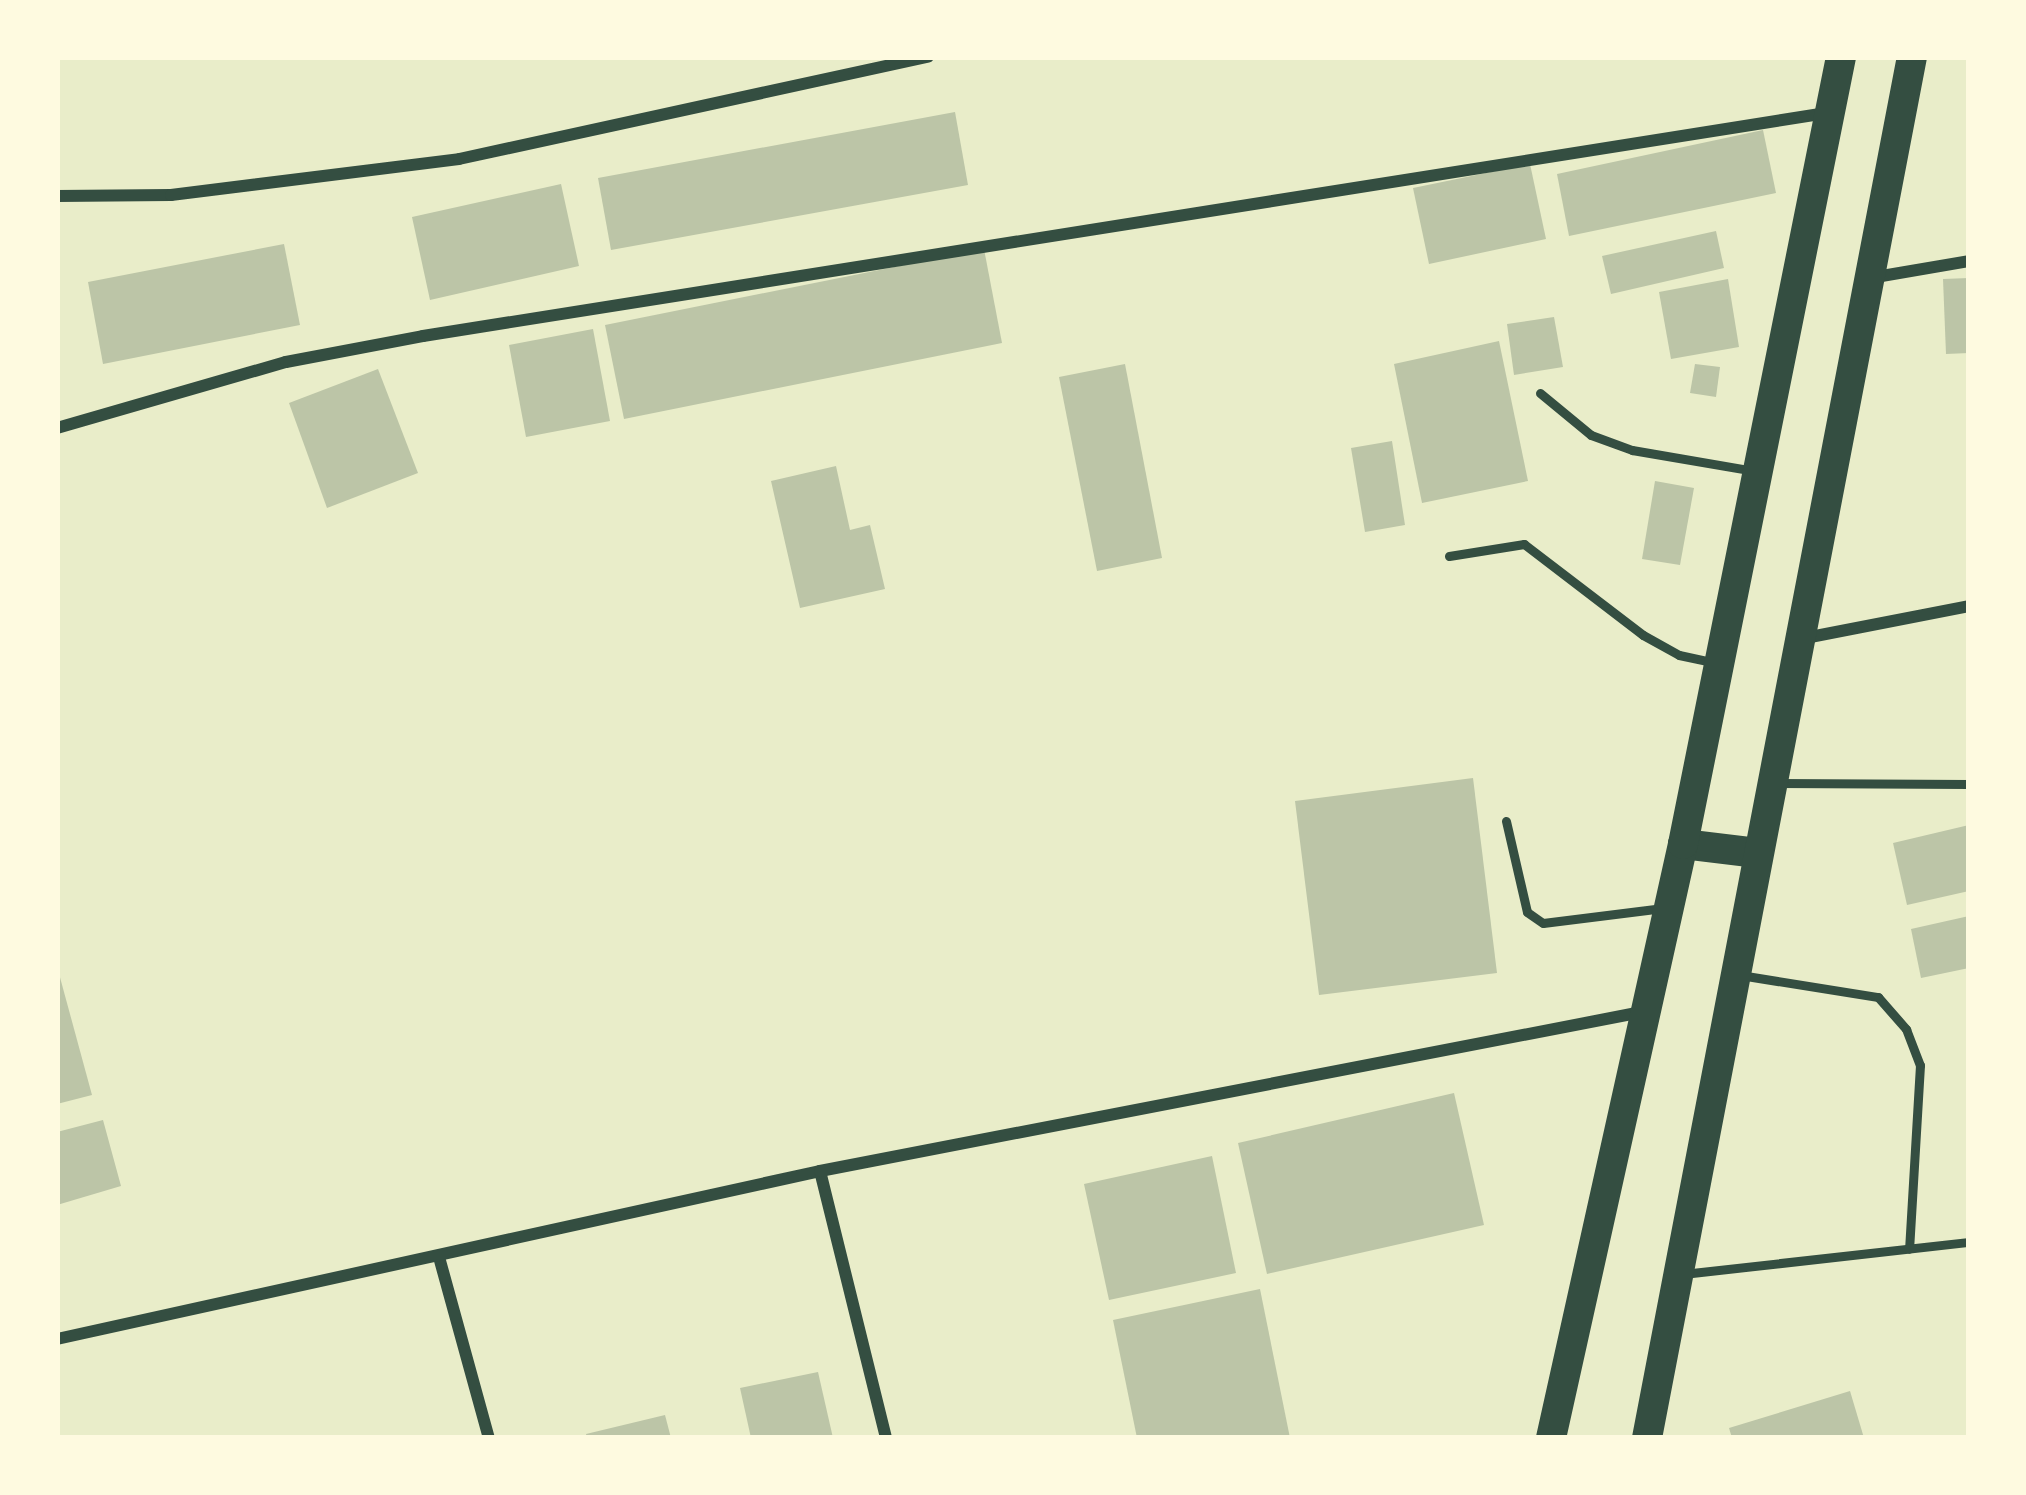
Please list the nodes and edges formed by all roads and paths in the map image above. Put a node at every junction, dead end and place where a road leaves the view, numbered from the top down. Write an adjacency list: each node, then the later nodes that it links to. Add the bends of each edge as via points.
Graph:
1 (928, 57): 5 (street, via 459,159 171,195)
2 (1841, 57): 4 (main road)
3 (1912, 57): 7 (main road)
4 (1831, 112): 9 (street, via 423,336 286,362); 10 (main road)
5 (57, 196)
6 (1969, 261): 7 (street)
7 (1869, 279): 13 (main road)
8 (1540, 393): 10 (lane, via 1591,435 1632,450)
9 (57, 428)
10 (1758, 471): 14 (main road)
11 (1449, 556): 14 (lane, via 1524,544 1643,635)
12 (1969, 606): 13 (street)
13 (1799, 639): 15 (main road)
14 (1719, 664): 18 (main road)
15 (1770, 783): 16 (lane); 19 (main road)
16 (1969, 784)
17 (1506, 820): 20 (lane, via 1528,912 1543,923)
18 (1683, 844): 19 (main road); 20 (main road)
19 (1757, 853): 21 (main road)
20 (1670, 908): 22 (main road)
21 (1735, 974): 25 (lane, via 1878,997 1906,1029 1920,1065); 27 (main road)
22 (1647, 1011): 23 (street); 31 (main road)
23 (820, 1171): 26 (street); 30 (street)
24 (1969, 1242): 25 (lane)
25 (1909, 1249): 27 (lane)
26 (439, 1257): 28 (street); 29 (street)
27 (1678, 1274): 32 (main road)
28 (57, 1339)
29 (489, 1438)
30 (886, 1438)
31 (1551, 1438)
32 (1647, 1438)

